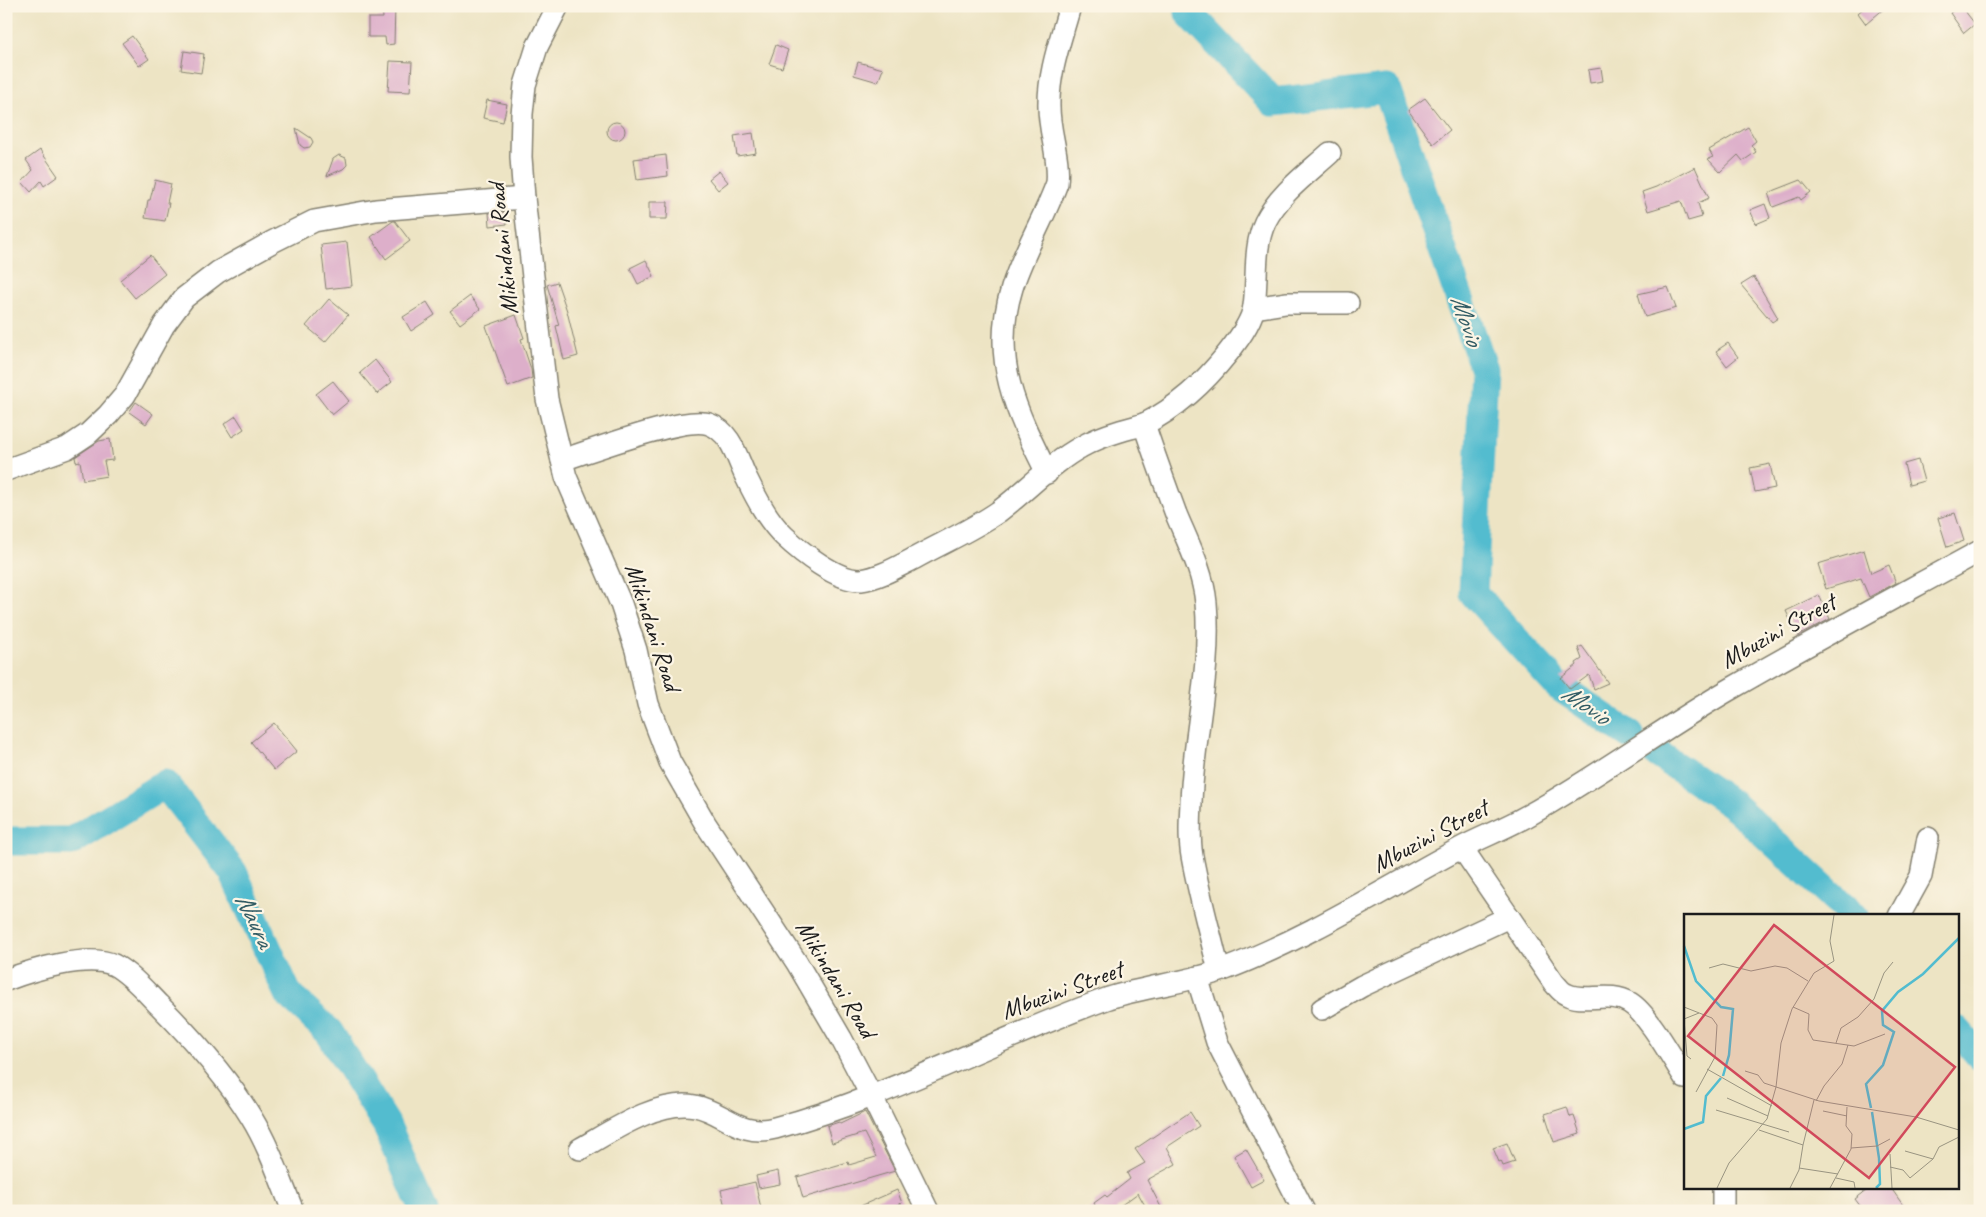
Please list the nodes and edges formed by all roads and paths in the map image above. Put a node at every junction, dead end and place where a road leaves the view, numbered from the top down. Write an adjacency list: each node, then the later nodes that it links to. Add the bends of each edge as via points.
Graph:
1 (558, 6): 4 (street, Mikindani Road, via 537,47 525,85 521,157)
2 (1070, 6): 10 (street, via 1049,90 1048,110 1059,170 1057,183 1012,287 1003,341 1008,382 1021,420)
3 (1330, 153): 6 (street, via 1292,186 1263,226 1257,254)
4 (524, 198): 8 (street, Mikindani Road, via 547,399); 9 (street, via 376,210 314,221 272,242 218,272 184,298 164,325 125,395 88,434 67,448)
5 (1348, 303): 6 (street, via 1286,302)
6 (1254, 308): 7 (street, via 1250,320 1215,369 1188,395)
7 (1144, 424): 10 (street, via 1081,447); 16 (street, via 1198,564 1207,605 1205,679 1190,828 1192,855)
8 (562, 460): 10 (street, via 666,427 708,423 721,430 730,442 748,482 782,535 818,563 843,577 860,580 904,564 973,526); 21 (street, Mikindani Road, via 566,477 621,604 648,704 670,762 705,823 797,962)
9 (6, 470)
10 (1048, 472)
11 (1980, 551): 13 (street, Mbuzini Street, via 1732,688 1528,816)
12 (1928, 838): 14 (street, via 1920,876)
13 (1462, 848): 15 (street); 16 (street, Mbuzini Street, via 1294,938)
14 (1900, 914)
15 (1509, 917): 19 (street, via 1382,976); 20 (street, via 1554,984 1574,997 1612,997 1630,1003 1646,1020)
16 (1219, 971): 17 (street, Mbuzini Street)
17 (1197, 977): 21 (street, Mbuzini Street, via 1112,997); 26 (street, via 1217,1042)
18 (6, 980): 24 (street, via 68,963 97,961 113,965 136,982 186,1032 251,1117)
19 (1322, 1009)
20 (1684, 1077)
21 (872, 1097): 22 (street, Mbuzini Street, via 769,1129 751,1130 697,1106 659,1109); 25 (street, Mikindani Road)
22 (580, 1149)
23 (1723, 1190): 27 (street)
24 (293, 1211)
25 (928, 1211)
26 (1304, 1211)
27 (1723, 1211)

